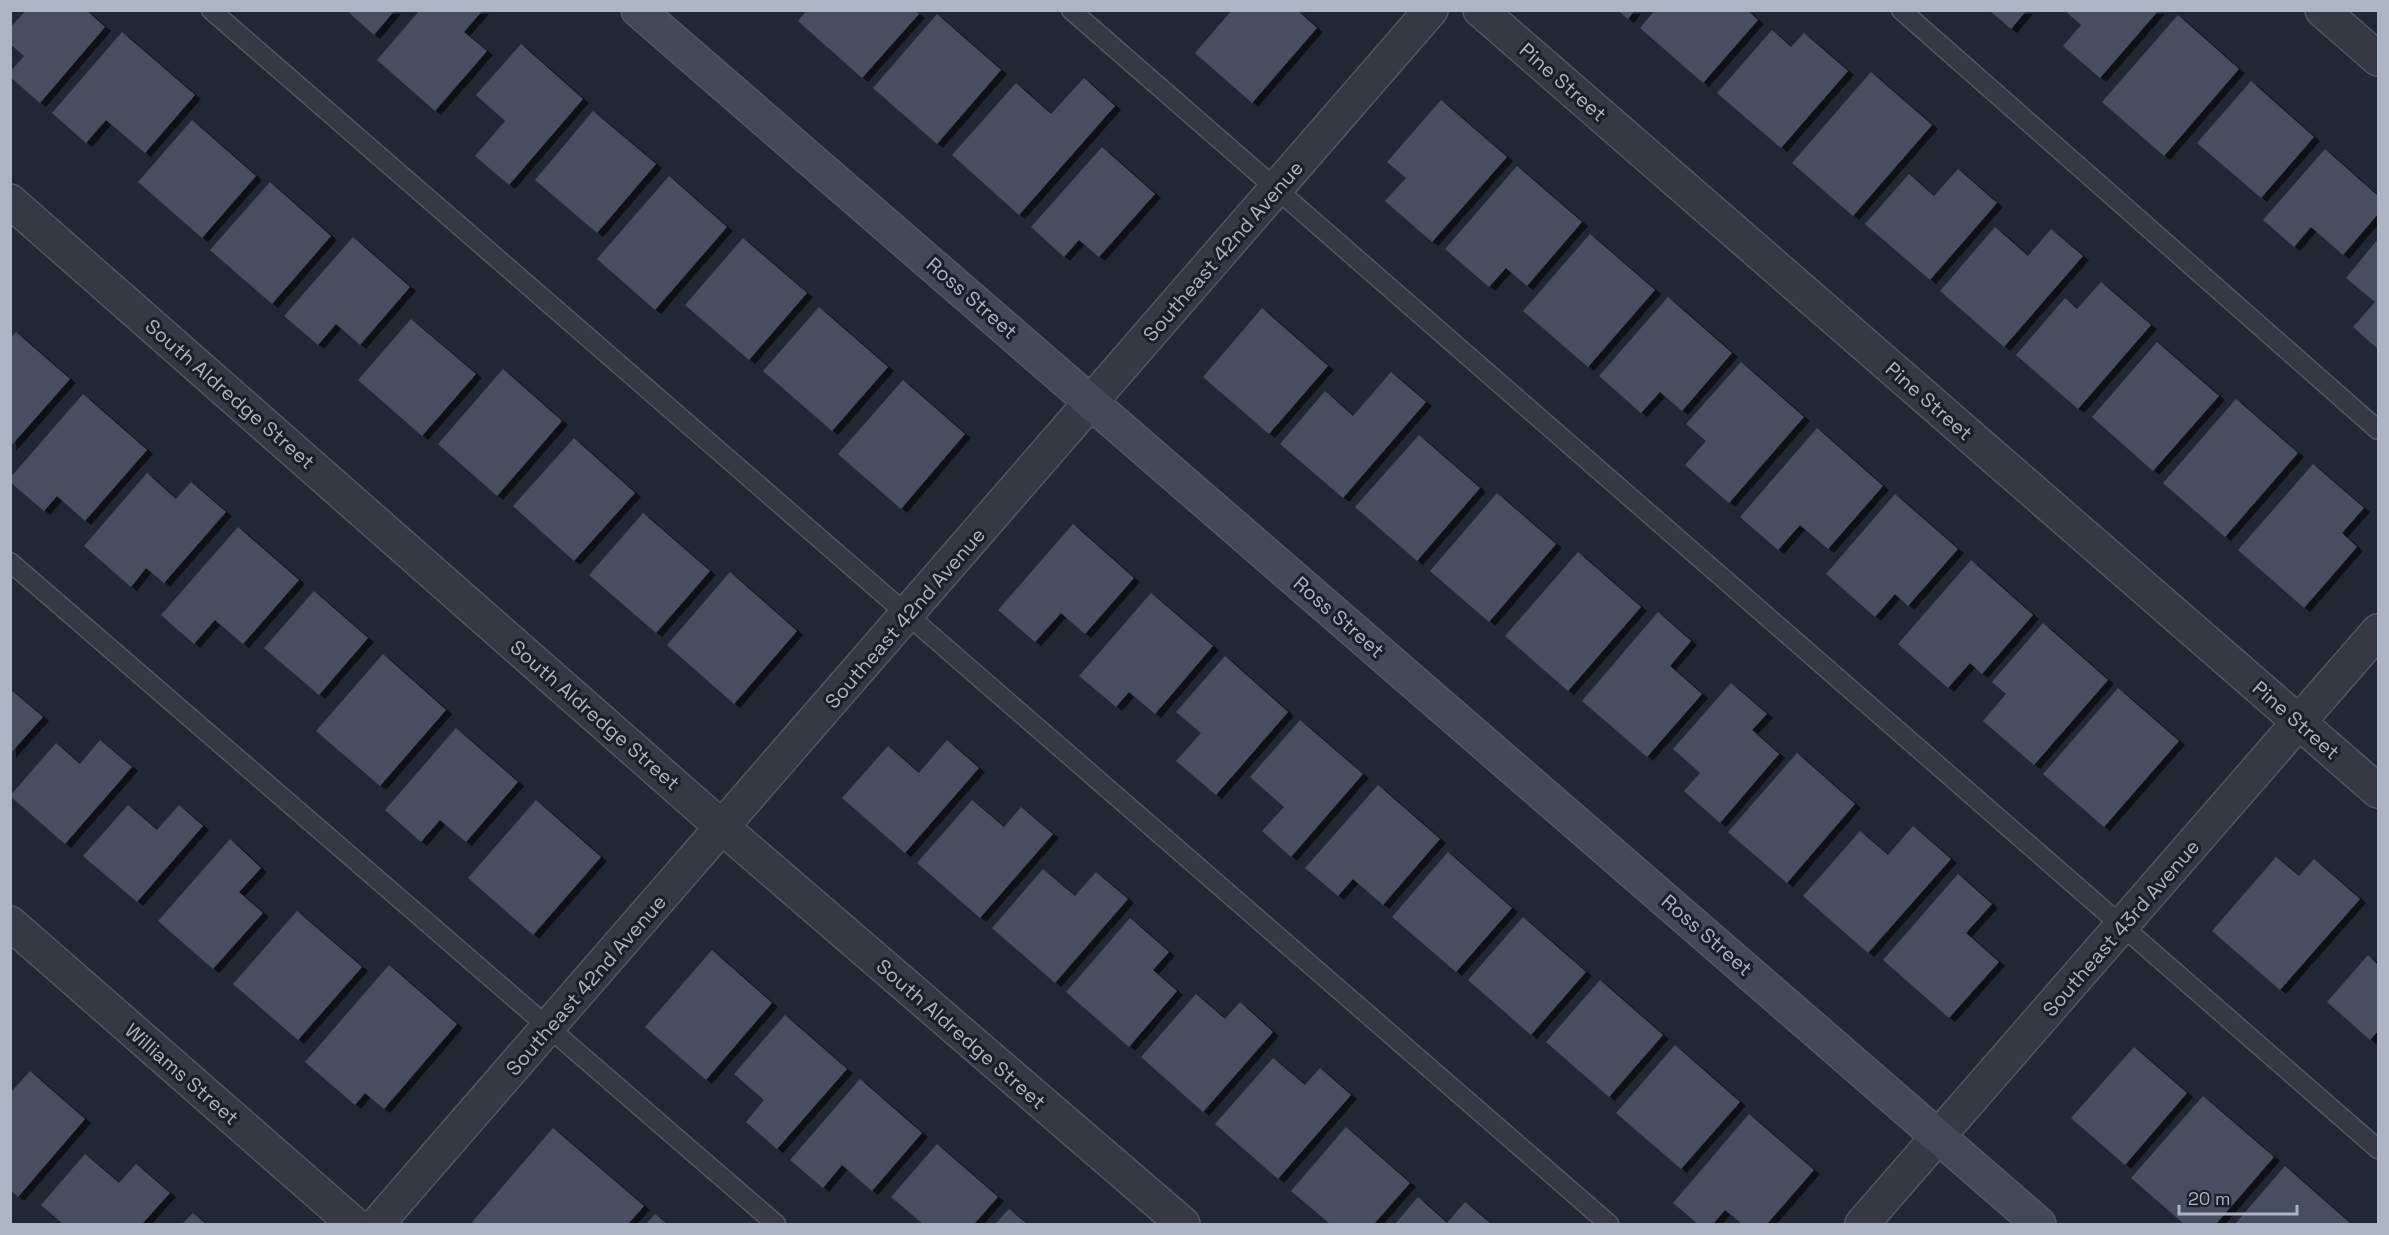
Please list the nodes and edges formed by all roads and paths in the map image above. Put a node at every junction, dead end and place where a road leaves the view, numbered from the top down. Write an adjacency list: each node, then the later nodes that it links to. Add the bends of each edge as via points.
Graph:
1 (211, 10): 14 (lane)
2 (638, 10): 11 (street, Ross Street)
3 (1071, 10): 9 (lane)
4 (1431, 10): 9 (street, Southeast 42nd Avenue)
5 (1480, 10): 16 (street, Pine Street)
6 (1900, 10): 12 (lane)
7 (2322, 10): 8 (street)
8 (2379, 59)
9 (1277, 188): 11 (street, Southeast 42nd Avenue); 20 (lane)
10 (10, 201): 18 (street, South Aldredge Street)
11 (1092, 402): 14 (street, Southeast 42nd Avenue); 22 (street, Ross Street)
12 (2379, 430)
13 (10, 562): 21 (lane)
14 (907, 615): 18 (street, Southeast 42nd Avenue); 28 (lane)
15 (2379, 631): 16 (street, Southeast 43rd Avenue)
16 (2300, 723): 17 (street, Pine Street); 20 (street, Southeast 43rd Avenue)
17 (2379, 791)
18 (723, 828): 21 (street, Southeast 42nd Avenue); 27 (street, South Aldredge Street)
19 (10, 923): 24 (street, Williams Street)
20 (2122, 928): 22 (street, Southeast 43rd Avenue); 23 (lane)
21 (549, 1027): 25 (street, Southeast 42nd Avenue); 26 (lane)
22 (1939, 1137): 29 (street, Southeast 43rd Avenue); 30 (street, Ross Street)
23 (2379, 1149)
24 (354, 1224)
25 (377, 1224)
26 (776, 1224)
27 (1183, 1224)
28 (1609, 1224)
29 (1862, 1224)
30 (2039, 1224)

